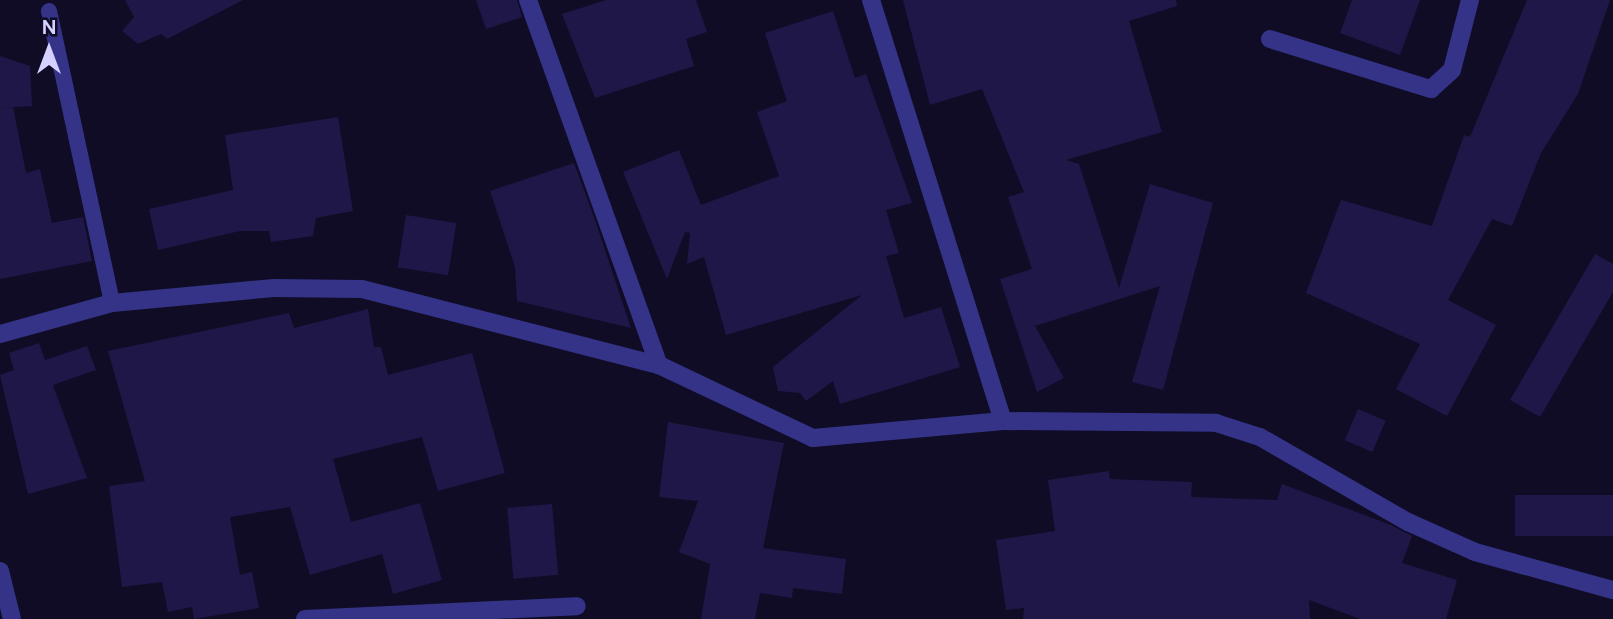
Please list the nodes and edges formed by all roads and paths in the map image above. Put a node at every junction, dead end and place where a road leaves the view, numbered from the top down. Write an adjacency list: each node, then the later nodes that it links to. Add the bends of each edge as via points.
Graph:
1 (528, 0): 8 (street)
2 (871, 0): 9 (street)
3 (1470, 0): 5 (street, via 1452,70 1431,89)
4 (49, 11): 6 (lane)
5 (1270, 40)
6 (113, 303): 7 (street); 8 (street, via 274,288 362,289)
7 (0, 334)
8 (659, 365): 9 (street, via 813,438)
9 (1003, 421): 11 (street, via 1236,427 1475,552)
10 (0, 571): 13 (street)
11 (1613, 590)
12 (577, 606): 14 (street)
13 (12, 619)
14 (305, 619)

